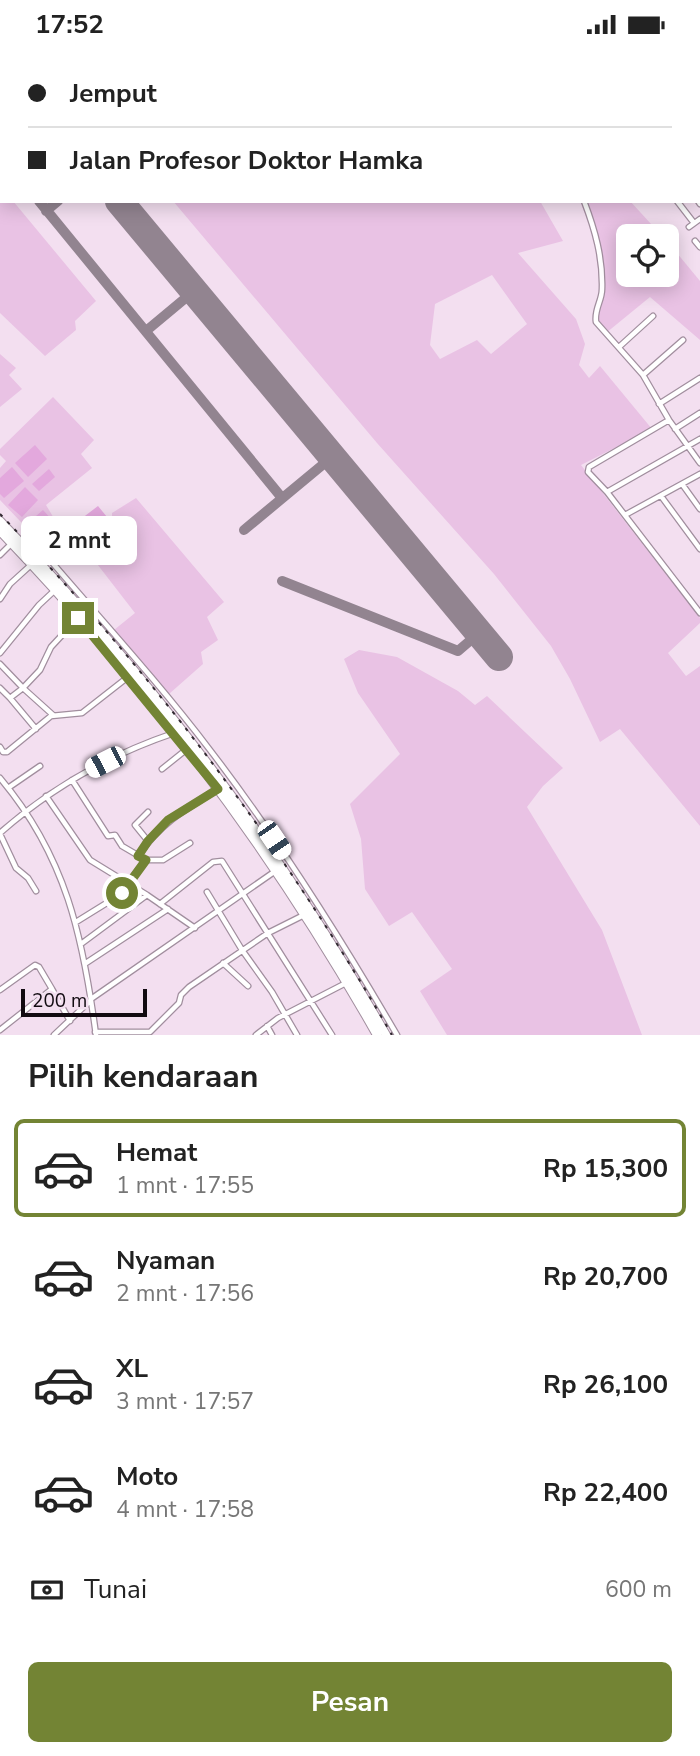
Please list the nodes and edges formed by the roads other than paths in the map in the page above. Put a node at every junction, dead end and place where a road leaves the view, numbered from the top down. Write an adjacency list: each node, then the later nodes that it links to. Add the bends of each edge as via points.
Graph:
1 (585, 203): 10 (street, via 600,256 602,293 595,318)
2 (679, 203): 4 (street)
3 (700, 219): 4 (street)
4 (694, 223): 5 (street)
5 (689, 226)
6 (695, 241): 7 (street)
7 (700, 247)
8 (653, 316): 10 (street)
9 (683, 340): 11 (street)
10 (619, 347): 11 (street)
11 (643, 375): 13 (street)
12 (700, 378): 13 (street)
13 (659, 404): 15 (street)
14 (700, 413): 16 (street)
15 (669, 420): 16 (street); 22 (street, via 589,467)
16 (675, 429): 18 (street)
17 (700, 439): 18 (street)
18 (689, 446): 19 (street); 22 (street)
19 (700, 463)
20 (700, 474): 21 (street)
21 (682, 484): 23 (street); 24 (street)
22 (607, 492): 25 (street)
23 (661, 496): 25 (street); 30 (street)
24 (700, 509)
25 (625, 515): 35 (street)
26 (0, 521): 38 (highway)
27 (0, 531): 28 (highway)
28 (12, 543): 31 (street); 32 (highway)
29 (37, 546): 47 (street)
30 (700, 549)
31 (0, 555)
32 (32, 564): 33 (highway); 34 (street)
33 (54, 591): 36 (highway); 37 (street)
34 (0, 599)
35 (700, 613)
36 (78, 618): 38 (highway); 42 (street)
37 (0, 653)
38 (114, 654): 40 (highway); 48 (highway)
39 (0, 664): 42 (street)
40 (128, 677): 44 (street, via 84,713); 46 (highway)
41 (0, 688): 43 (street)
42 (23, 688): 43 (street); 44 (street)
43 (10, 698): 45 (street)
44 (53, 715): 45 (street)
45 (36, 730): 49 (street, via 7,752)
46 (174, 733): 50 (highway); 54 (street, via 129,749)
47 (197, 733): 48 (street); 103 (street, via 289,862)
48 (188, 739): 63 (highway)
49 (0, 747)
50 (187, 749): 52 (street); 56 (highway)
51 (40, 767): 55 (street)
52 (162, 769)
53 (0, 778): 55 (street)
54 (72, 780): 57 (street); 64 (street, via 108,835 115,835)
55 (8, 788): 58 (street)
56 (218, 789): 61 (street, via 168,820); 63 (highway)
57 (46, 796): 58 (street); 67 (street, via 90,860)
58 (26, 811): 60 (street); 76 (street, via 48,849)
59 (148, 812): 61 (street, via 135,825)
60 (0, 834): 68 (street, via 16,868)
61 (148, 841): 64 (street)
62 (190, 843): 65 (street, via 163,860)
63 (263, 846): 66 (highway); 87 (highway, via 328,938)
64 (138, 856): 65 (street)
65 (146, 860): 67 (street)
66 (276, 871): 70 (street); 75 (highway)
67 (129, 885): 71 (street); 76 (street)
68 (36, 891)
69 (207, 892): 74 (street)
70 (243, 893): 72 (street, via 224,863 216,860); 74 (street); 78 (street)
71 (147, 895): 72 (street); 79 (street)
72 (160, 904): 73 (street)
73 (168, 909): 77 (street); 81 (street)
74 (218, 911): 77 (street); 80 (street)
75 (305, 915): 78 (street); 83 (highway)
76 (76, 922): 79 (street)
77 (195, 928): 88 (street)
78 (268, 933): 80 (street); 89 (street)
79 (80, 944): 81 (street)
80 (242, 950): 82 (street); 90 (street)
81 (86, 963): 88 (street)
82 (223, 963): 84 (street); 95 (street, via 183,992 179,1003)
83 (347, 983): 87 (highway); 89 (street)
84 (248, 986)
85 (51, 989): 86 (street, via 35,965); 91 (street); 93 (street)
86 (0, 990)
87 (360, 998): 101 (highway); 102 (highway)
88 (91, 1000): 91 (street); 94 (street)
89 (312, 1001): 90 (street); 100 (street)
90 (284, 1015): 92 (street); 99 (street)
91 (70, 1021): 96 (street)
92 (267, 1026): 97 (street); 98 (street)
93 (0, 1030)
94 (96, 1033): 95 (street)
95 (150, 1033)
96 (54, 1035)
97 (256, 1035)
98 (272, 1035)
99 (297, 1035)
100 (332, 1035)
101 (377, 1035)
102 (386, 1035)
103 (397, 1035)

